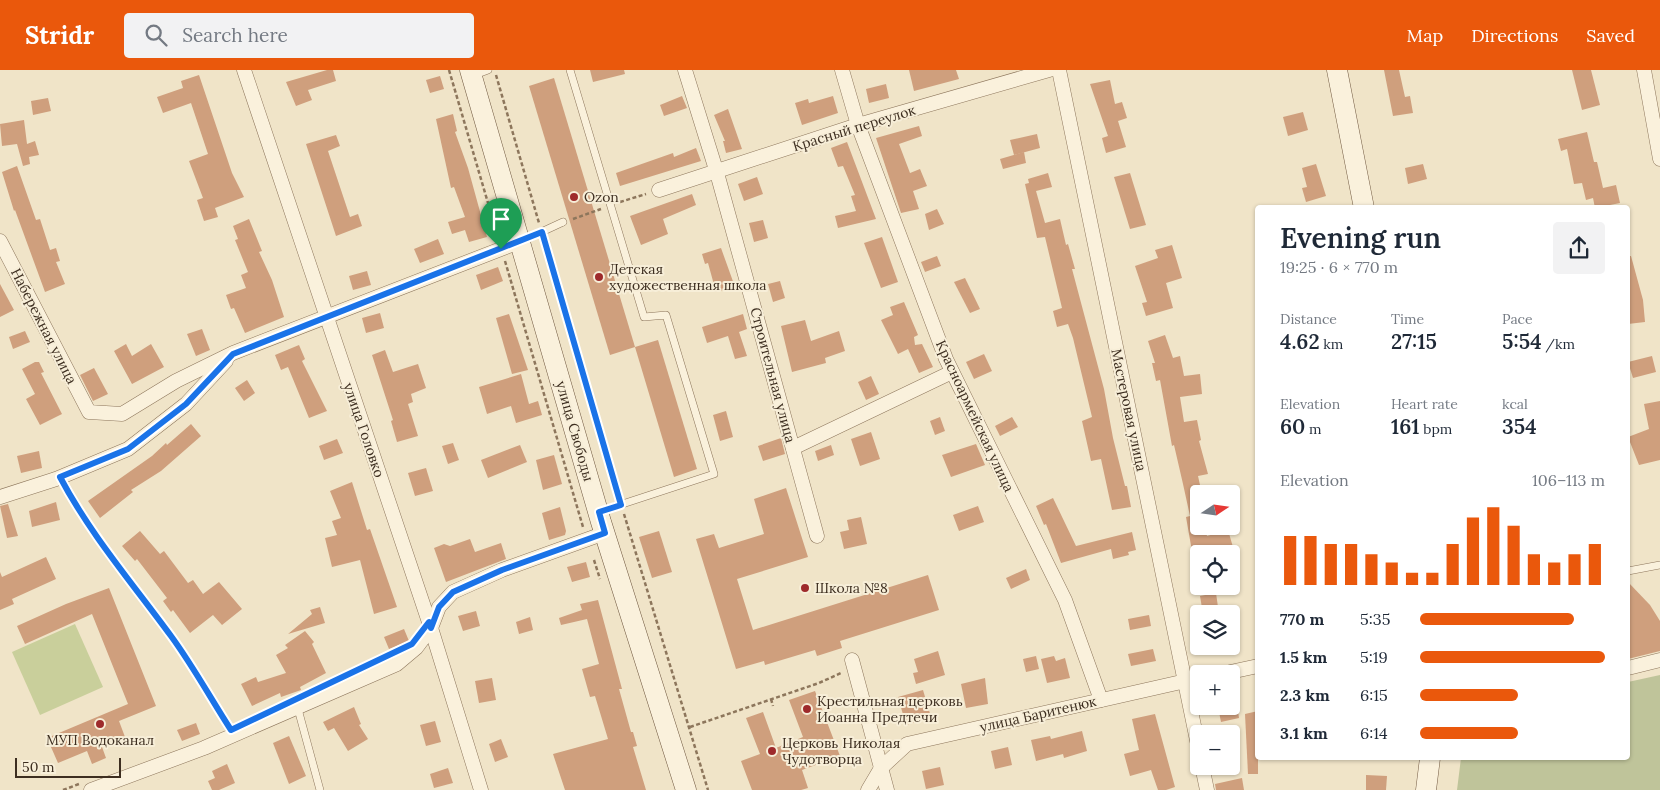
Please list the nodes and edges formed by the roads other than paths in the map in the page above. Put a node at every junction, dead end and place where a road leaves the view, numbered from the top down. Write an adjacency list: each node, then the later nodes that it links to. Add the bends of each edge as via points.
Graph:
1 (244, 70): 18 (street, улица Головко)
2 (570, 70): 24 (lane, via 644,316 666,315 714,474)
3 (685, 70): 12 (street, Строительная улица)
4 (842, 70): 10 (street, Красноармейская улица)
5 (1049, 70): 10 (street, Красный переулок)
6 (1059, 70): 36 (street, Мастеровая улица)
7 (1337, 70): 14 (main road)
8 (1644, 70): 11 (street)
9 (477, 72): 17 (main road, улица Свободы)
10 (858, 124): 12 (street, Красный переулок); 20 (street, Красноармейская улица)
11 (1660, 159)
12 (717, 172): 13 (street, Красный переулок); 21 (street, Строительная улица)
13 (659, 190)
14 (1363, 205)
15 (563, 222): 17 (lane)
16 (0, 240): 19 (street, Набережная улица, via 89,412 122,414 176,381)
17 (510, 245): 18 (street); 24 (main road, улица Свободы)
18 (325, 316): 19 (street); 29 (street, улица Головко)
19 (233, 354): 22 (street, via 186,404 128,449)
20 (952, 372): 21 (street); 37 (street, Красноармейская улица, via 1065,600)
21 (793, 448): 26 (street, Строительная улица)
22 (60, 477): 23 (street); 40 (lane, via 132,586 172,637)
23 (0, 497)
24 (599, 512): 25 (main road, улица Свободы)
25 (605, 533): 29 (street, via 502,570 453,592 439,607); 47 (main road, улица Свободы)
26 (817, 536)
27 (1660, 565): 28 (lane)
28 (1630, 571)
29 (431, 628): 38 (street, via 416,648 397,664); 46 (street, улица Головко)
30 (1660, 660): 33 (street)
31 (853, 664): 42 (street)
32 (1255, 667): 34 (street)
33 (1630, 668)
34 (1240, 670)
35 (1190, 680): 36 (street, улица Баритенюк)
36 (1184, 681): 37 (street, улица Баритенюк); 39 (street, Мастеровая улица)
37 (1101, 700): 42 (street, улица Баритенюк, via 907,744)
38 (298, 709): 40 (street); 45 (lane)
39 (1194, 725)
40 (234, 735): 44 (street)
41 (1430, 760): 51 (main road)
42 (881, 768): 48 (street, улица Баритенюк); 49 (street)
43 (1204, 775): 50 (street)
44 (86, 787)
45 (320, 790)
46 (481, 790)
47 (686, 790)
48 (868, 790)
49 (887, 790)
50 (1207, 790)
51 (1426, 790)

